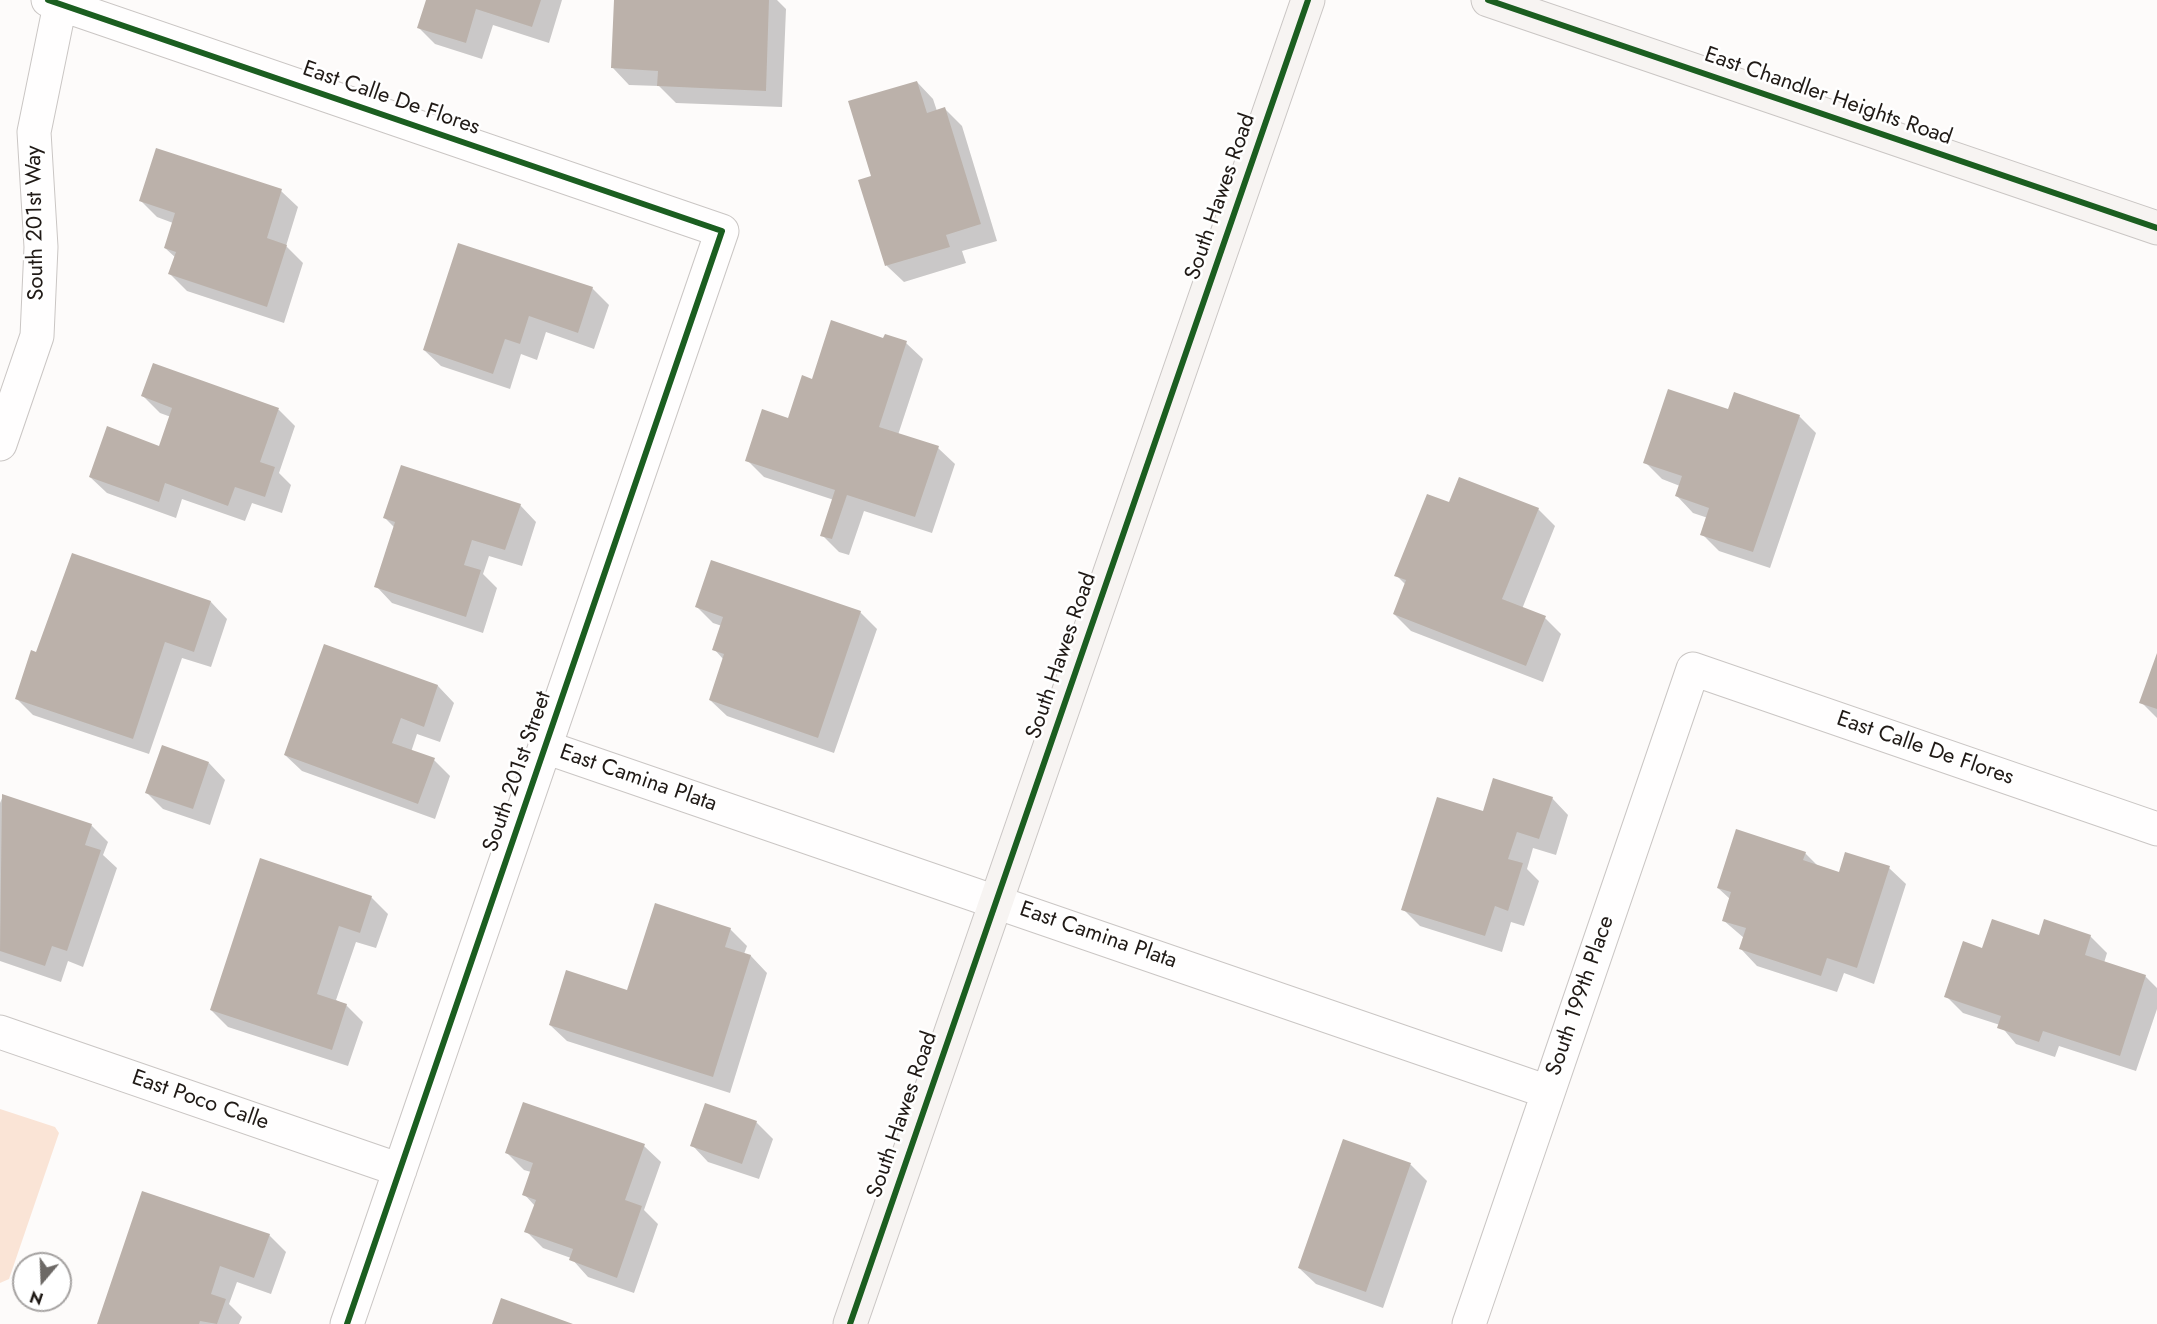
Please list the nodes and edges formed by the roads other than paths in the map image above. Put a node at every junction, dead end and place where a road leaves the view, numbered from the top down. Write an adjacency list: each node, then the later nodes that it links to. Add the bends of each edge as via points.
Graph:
1 (1308, 0): 10 (main road, South Hawes Road)
2 (1488, 0): 4 (main road, East Chandler Heights Road)
3 (56, 1): 5 (street, East Calle De Flores); 6 (street, South 201st Way, via 34,132 41,247 37,336)
4 (2157, 228)
5 (723, 231): 8 (street, South 201st Street)
6 (0, 444)
7 (1693, 669): 9 (street, East Calle De Flores); 12 (street, South 199th Place)
8 (545, 747): 10 (street, East Camina Plata); 13 (street, South 201st Street)
9 (2157, 829)
10 (996, 901): 12 (street, East Camina Plata); 15 (main road, South Hawes Road)
11 (0, 1032): 13 (street, East Poco Calle)
12 (1548, 1092): 16 (street, South 199th Place)
13 (400, 1170): 14 (street, South 201st Street)
14 (347, 1324)
15 (850, 1324)
16 (1469, 1324)

